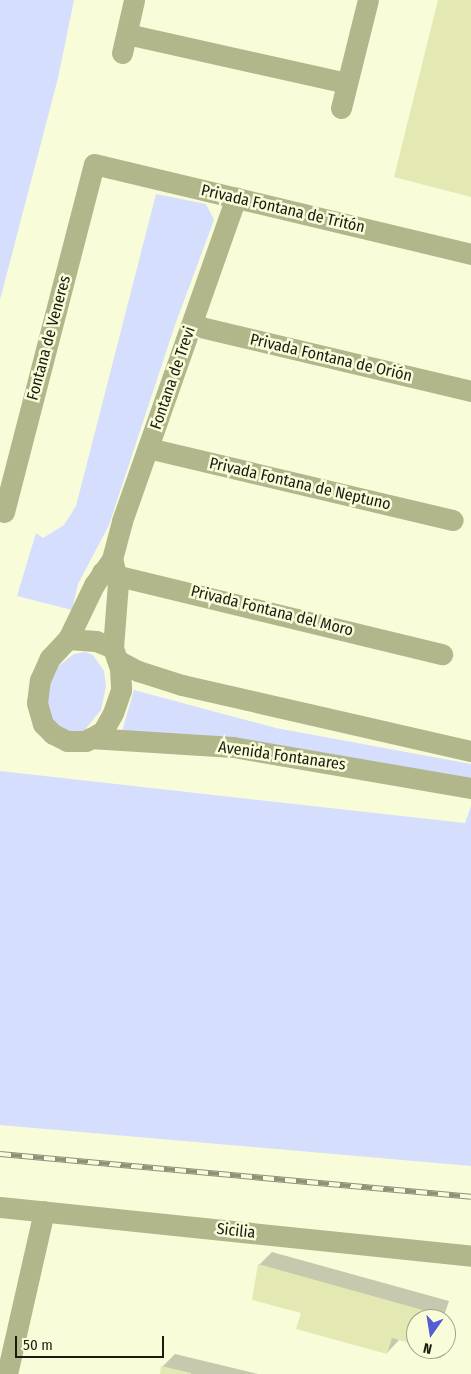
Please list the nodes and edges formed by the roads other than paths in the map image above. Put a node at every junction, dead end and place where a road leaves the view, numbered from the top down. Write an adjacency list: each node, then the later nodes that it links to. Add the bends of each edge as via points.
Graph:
1 (134, 0): 3 (street, via 125,43)
2 (368, 0): 3 (street)
3 (347, 83): 4 (street)
4 (341, 108)
5 (94, 164): 6 (street, Privada Fontana de Tritón); 11 (street, Fontana de Veneres)
6 (236, 198): 7 (street, Privada Fontana de Tritón); 8 (street, Fontana de Trevi)
7 (471, 254)
8 (192, 325): 9 (street, Privada Fontana de Orión); 10 (street, Fontana de Trevi)
9 (471, 391)
10 (148, 448): 12 (street, Privada Fontana de Neptuno); 13 (street, Fontana de Trevi)
11 (4, 512)
12 (453, 520)
13 (110, 569): 14 (street); 15 (street); 16 (street, Privada Fontana del Moro)
14 (68, 639): 15 (street, via 96,641); 17 (street, via 50,658 40,680 37,703 43,724 52,734 67,741)
15 (115, 654): 17 (street, via 121,690 103,731); 18 (street, via 138,671 182,685)
16 (442, 654)
17 (90, 738): 19 (street, Avenida Fontanares, via 233,747)
18 (471, 751)
19 (471, 788)
20 (0, 1207): 21 (street, Sicilia)
21 (44, 1211): 22 (street, Sicilia); 23 (street)
22 (471, 1256)
23 (7, 1374)

